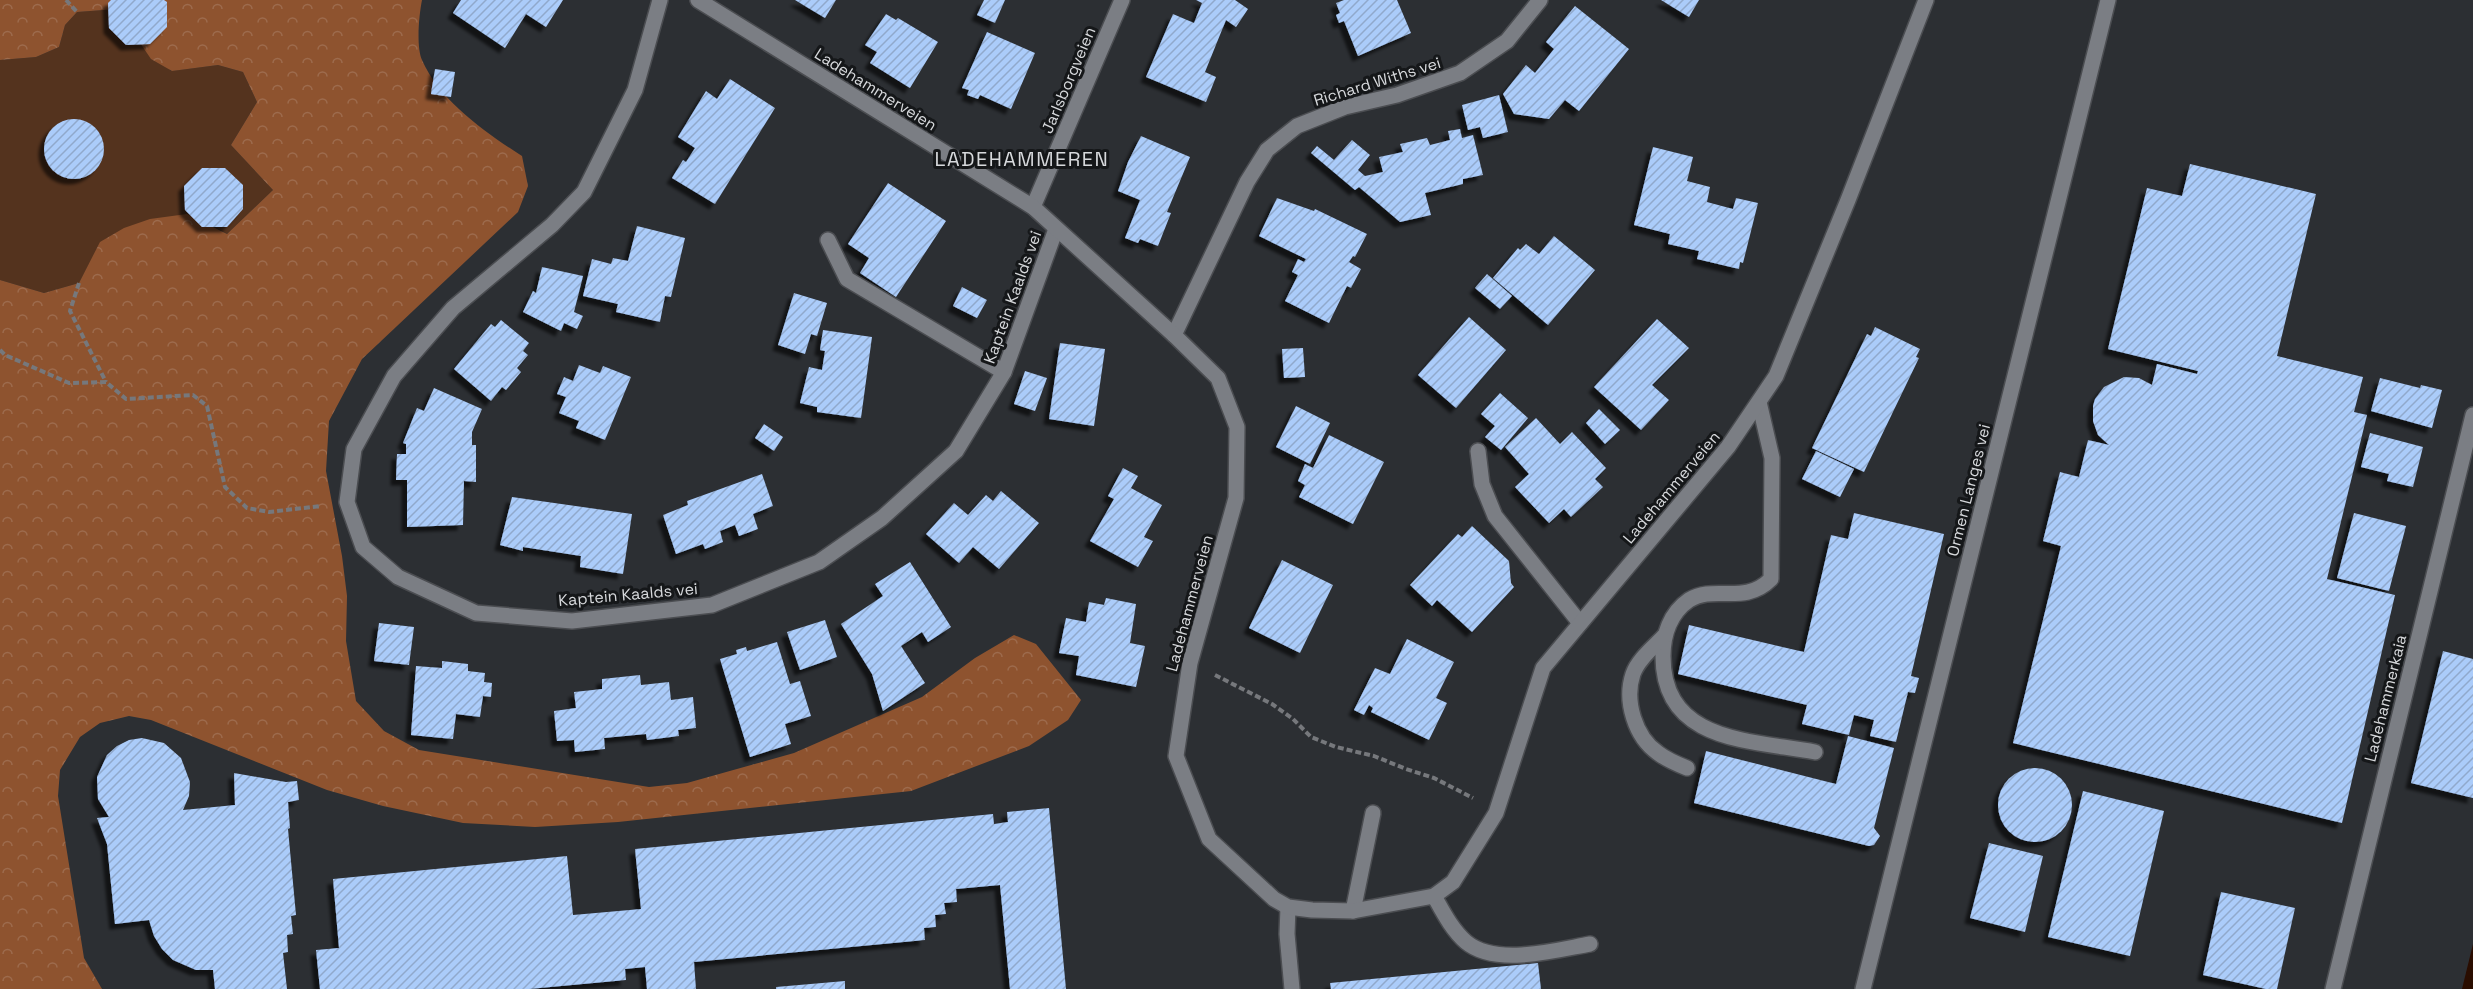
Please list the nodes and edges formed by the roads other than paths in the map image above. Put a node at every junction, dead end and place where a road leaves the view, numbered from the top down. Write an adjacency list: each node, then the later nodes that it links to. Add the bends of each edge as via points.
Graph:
1 (660, 0): 11 (street, Kaptein Kaalds vei, via 635,90 584,192 552,225 453,308 394,376 354,449 346,502 363,547 398,577 476,613 572,621 712,605 819,562 882,518 956,451)
2 (698, 0): 7 (street, Ladehammerveien)
3 (1122, 0): 7 (street, Jarlsborgveien)
4 (1540, 0): 10 (street, Richard Withs vei, via 1507,41 1460,74 1345,107 1297,126 1267,150 1247,182)
5 (1926, 0): 12 (street, Ladehammerveien, via 1785,355)
6 (2108, 0): 25 (street, Ormen Langes vei)
7 (1033, 207): 8 (street, Ladehammerveien)
8 (1056, 229): 10 (street, Ladehammerveien); 11 (street, Kaptein Kaalds vei)
9 (828, 240): 11 (street, via 847,279)
10 (1174, 335): 21 (street, Ladehammerveien, via 1218,378 1236,427 1236,498 1190,663 1176,756 1209,839 1274,899)
11 (1004, 372)
12 (1759, 402): 15 (street, Ladehammerveien, via 1728,447); 16 (street, via 1772,458 1771,579 1763,587 1742,595 1714,594 1691,599 1671,620)
13 (2473, 415): 26 (street, Ladehammerkaia)
14 (1478, 451): 15 (street, via 1482,484 1495,516)
15 (1580, 623): 20 (street, Ladehammerveien, via 1543,668 1496,813 1453,882)
16 (1665, 635): 17 (street, via 1666,687 1692,723 1715,734); 18 (street, via 1633,673 1632,714 1642,737 1656,753)
17 (1815, 752)
18 (1687, 768)
19 (1373, 813): 22 (street)
20 (1434, 896): 22 (street, Ladehammerveien); 23 (street, via 1449,923 1467,943 1490,954)
21 (1288, 907): 22 (street, Ladehammerveien); 24 (street)
22 (1353, 911)
23 (1590, 945)
24 (1292, 989)
25 (1863, 989)
26 (2332, 989)

